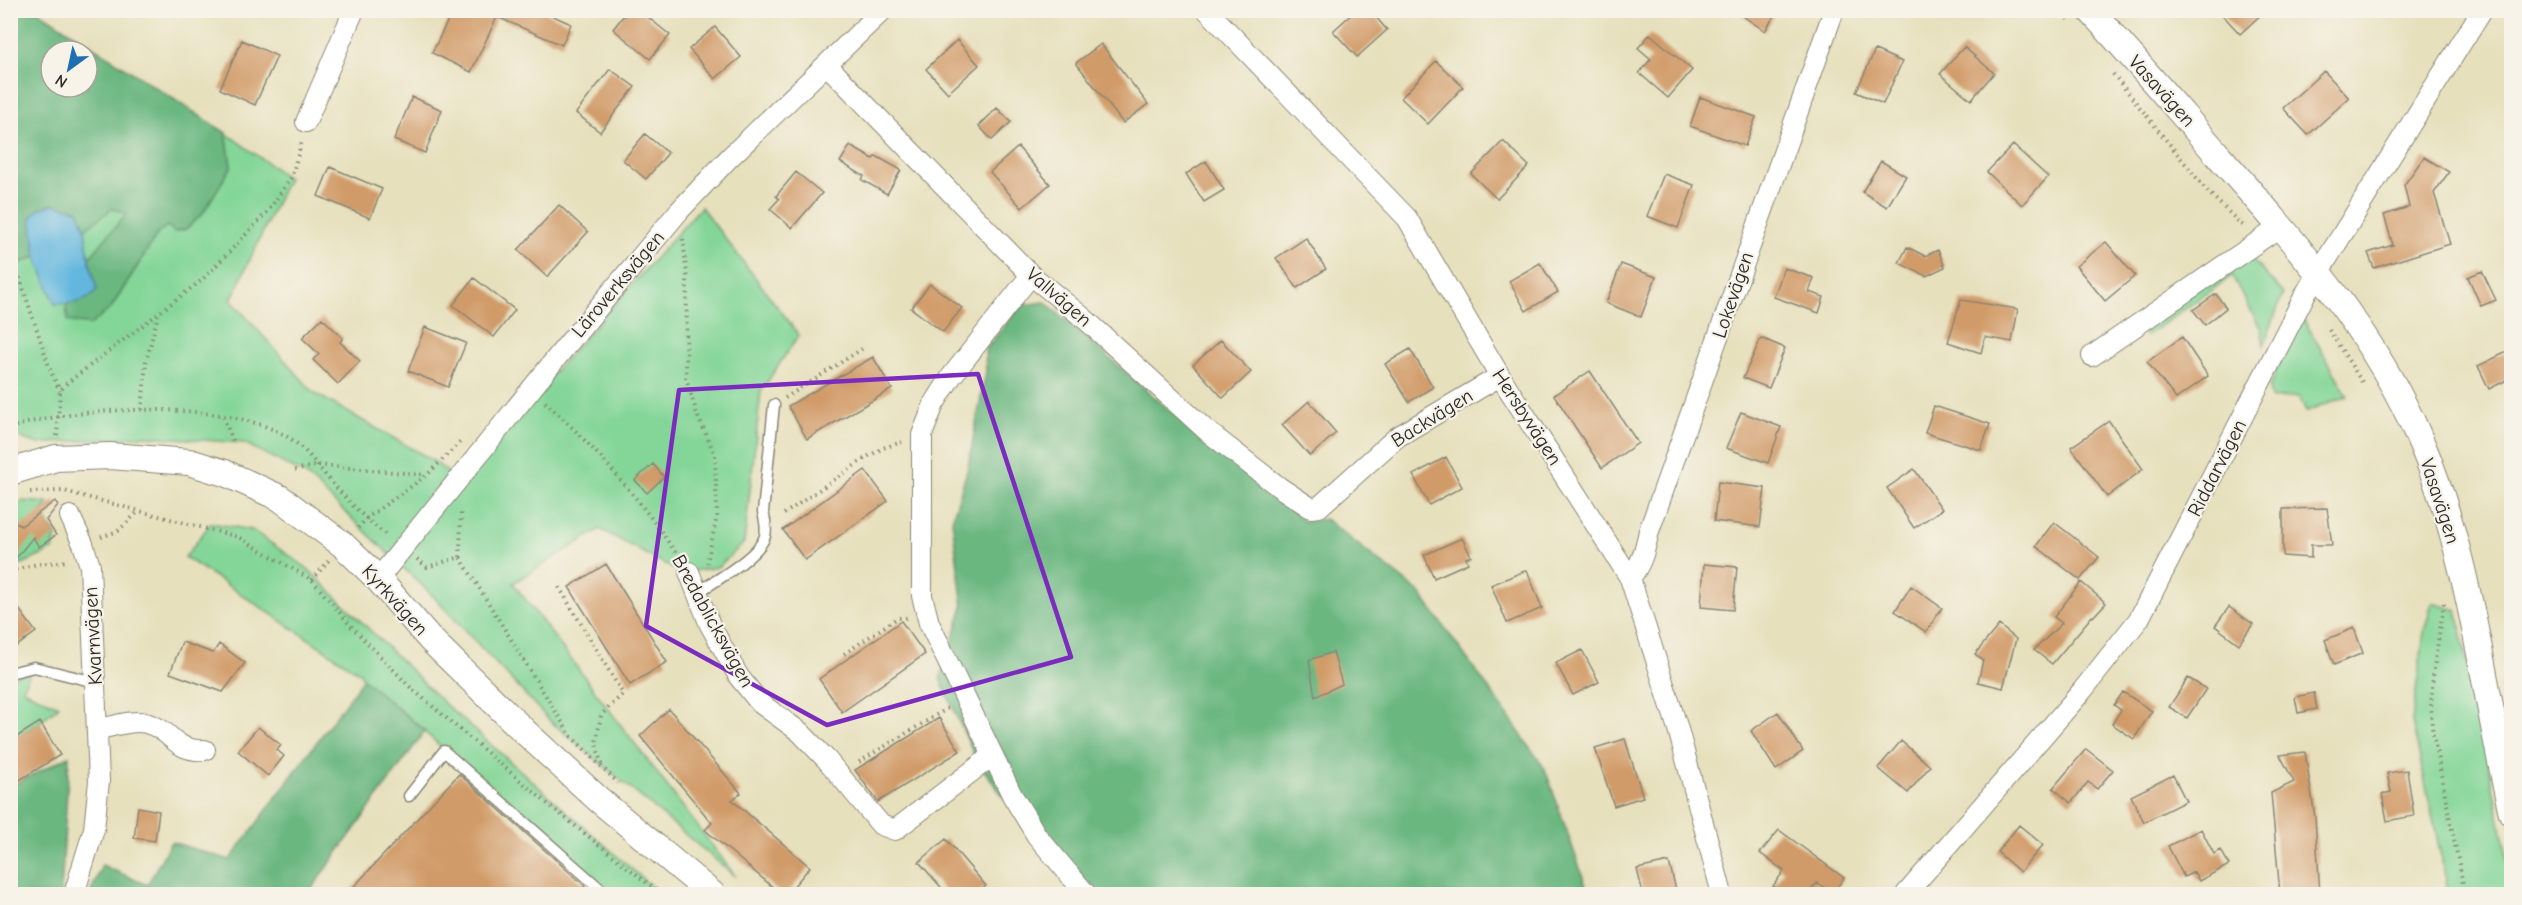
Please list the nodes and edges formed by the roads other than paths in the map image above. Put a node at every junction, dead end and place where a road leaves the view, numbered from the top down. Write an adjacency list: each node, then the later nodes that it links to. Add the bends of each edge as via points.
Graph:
1 (354, 10): 8 (street)
2 (883, 10): 7 (street, Läroverksvägen)
3 (1207, 10): 13 (street, Hersbyvägen, via 1407,218)
4 (1834, 10): 18 (street, Lokevägen, via 1649,531 1644,556)
5 (2482, 10): 10 (street, Riddarvägen)
6 (2089, 16): 9 (street, Vasavägen)
7 (827, 65): 11 (street, Vallvägen); 19 (street, Läroverksvägen, via 729,158 679,212)
8 (306, 122)
9 (2281, 226): 10 (street, Vasavägen); 12 (street)
10 (2318, 271): 27 (street, Vasavägen, via 2364,336 2425,451 2460,566); 33 (street, Riddarvägen, via 2139,619 2082,692)
11 (1031, 275): 16 (street, Vallvägen, via 1207,431); 25 (street, via 951,377 934,404 922,435 922,596 928,618)
12 (2092, 356)
13 (1500, 375): 16 (street, Backvägen, via 1397,437 1319,507); 18 (street, Hersbyvägen)
14 (774, 405): 20 (lane, via 765,539 720,579)
15 (14, 476): 19 (street, Kyrkvägen, via 56,458 110,456 189,462 225,473 280,498 342,544)
16 (1311, 508)
17 (70, 516): 22 (street, Kvarnvägen, via 90,566)
18 (1630, 578): 32 (street, Hersbyvägen, via 1678,729)
19 (378, 579): 30 (street, Kyrkvägen, via 431,640 525,732 597,799)
20 (693, 584): 25 (street, Bredablicksvägen, via 739,677 760,703 800,732 827,760 881,825 895,830)
21 (10, 673): 22 (lane, via 34,666)
22 (94, 682): 23 (street, Kvarnvägen)
23 (98, 729): 24 (street, via 138,722 172,737 182,748); 28 (street, Kvarnvägen, via 99,781 94,829)
24 (205, 750)
25 (992, 756): 31 (street, via 1037,836)
26 (409, 796): 29 (lane, via 444,751)
27 (2511, 813)
28 (74, 894)
29 (606, 894)
30 (712, 894)
31 (1086, 894)
32 (1722, 894)
33 (1906, 894)

